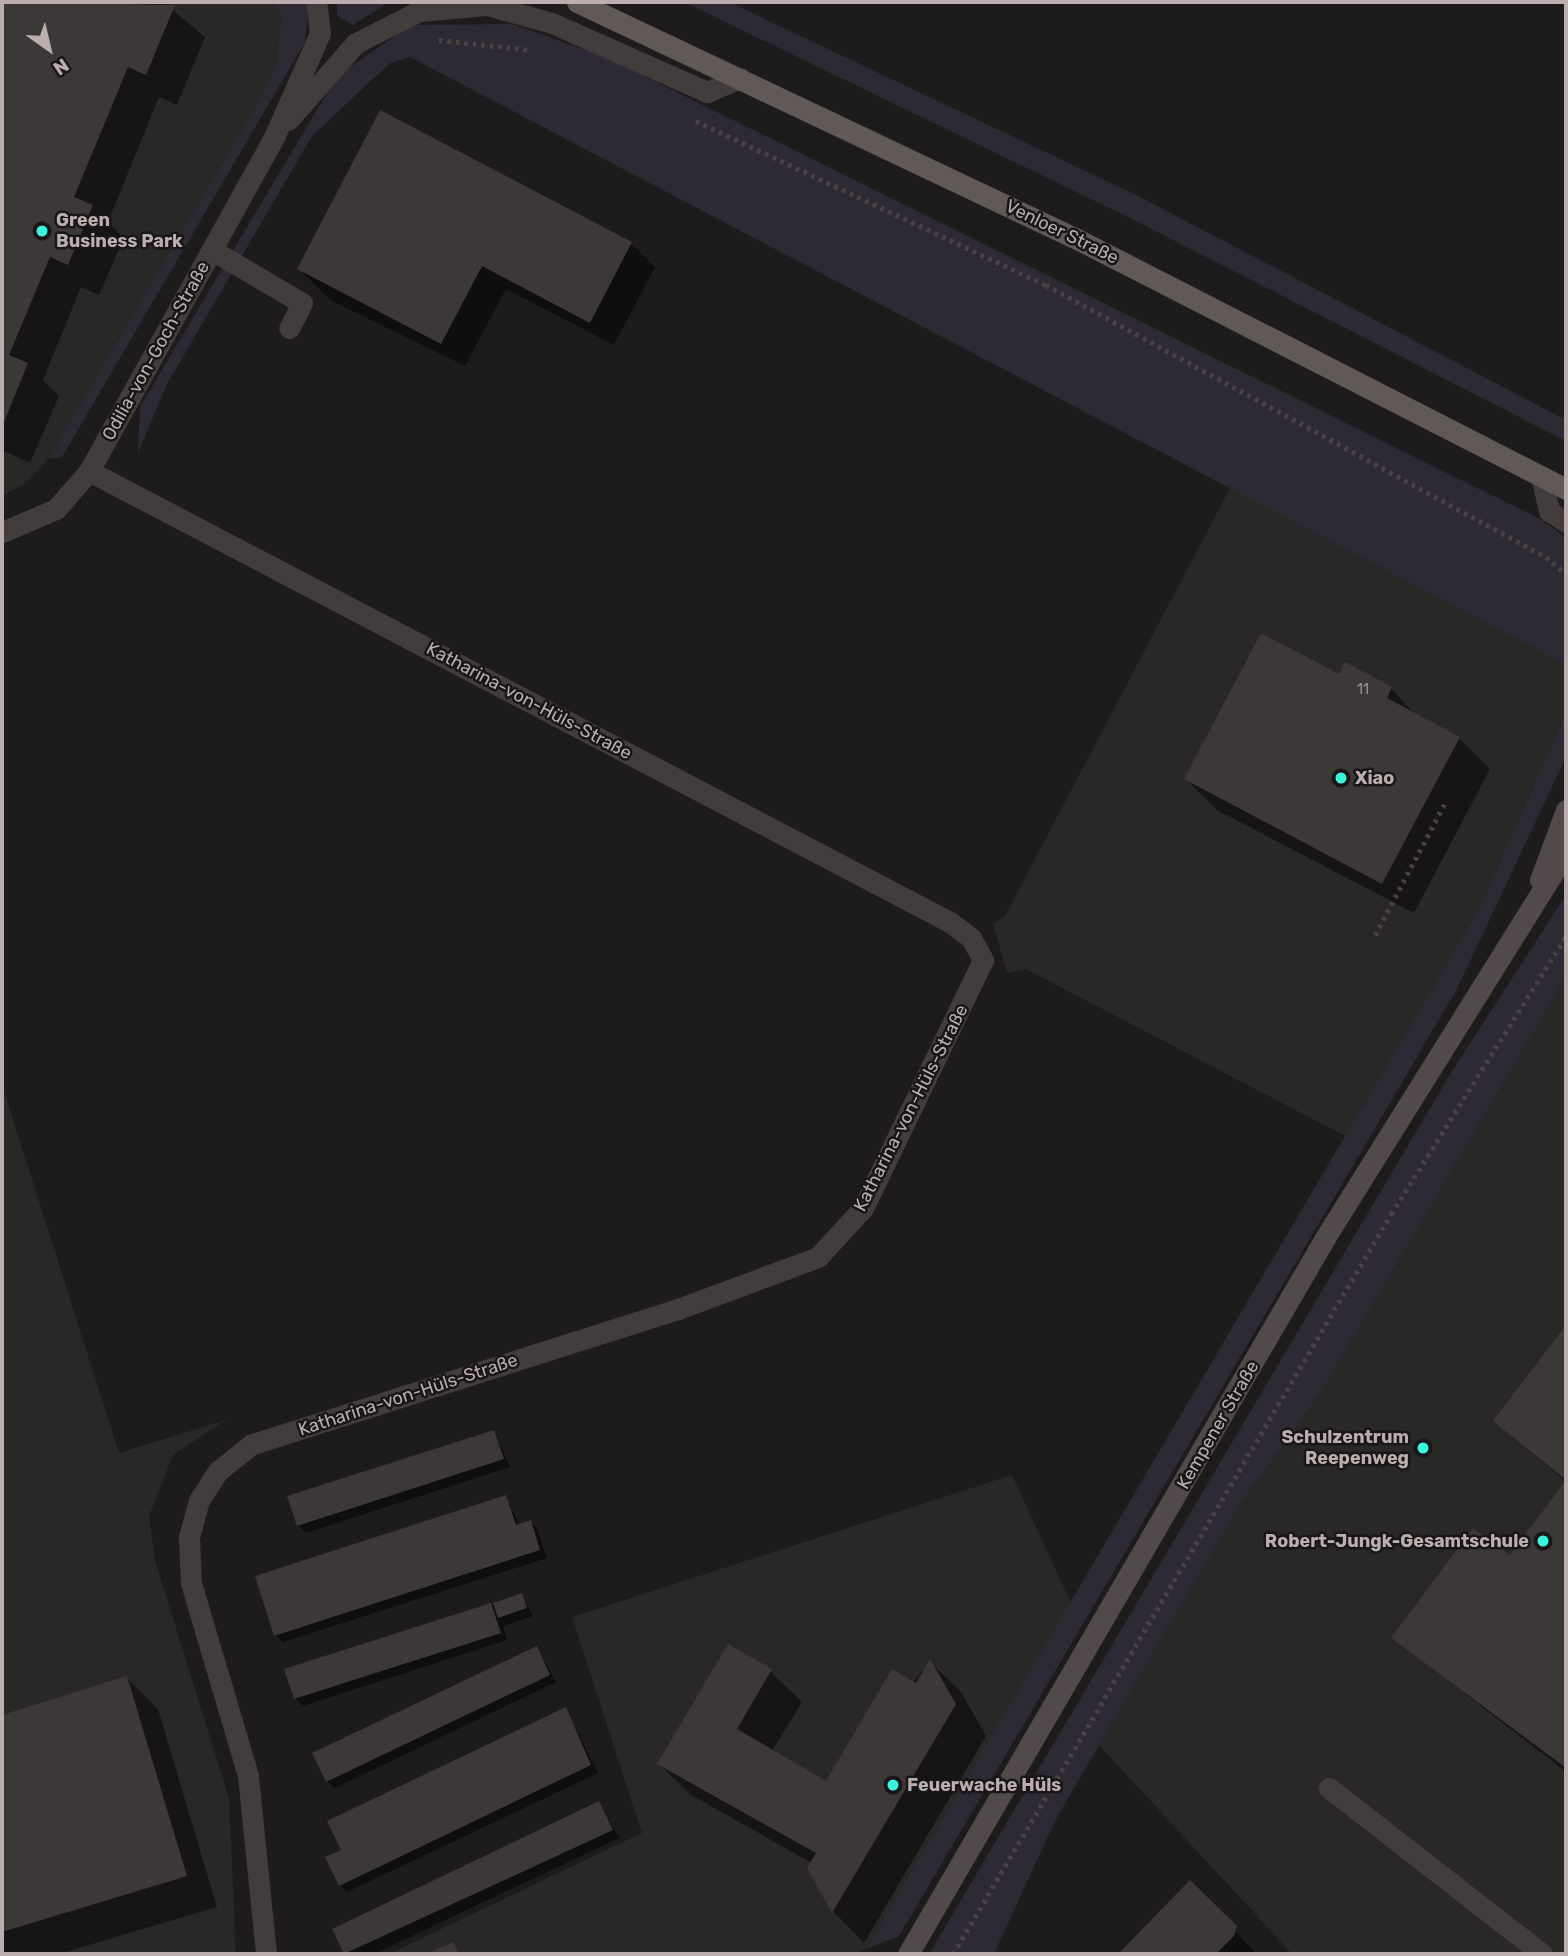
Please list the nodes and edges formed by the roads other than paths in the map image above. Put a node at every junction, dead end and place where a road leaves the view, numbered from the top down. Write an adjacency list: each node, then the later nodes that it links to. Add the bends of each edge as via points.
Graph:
1 (316, 2): 4 (street, via 320,33)
2 (577, 2): 3 (main road, Venloer Straße)
3 (740, 78): 4 (street, via 707,92 552,23 487,5 419,11 356,43); 8 (main road, Venloer Straße, via 1079,240)
4 (275, 135): 5 (street, Odilia-von-Goch-Straße)
5 (212, 250): 6 (street, via 302,303); 7 (street, Odilia-von-Goch-Straße)
6 (289, 328)
7 (89, 471): 11 (street, Odilia-von-Goch-Straße, via 56,509); 16 (street, Katharina-von-Hüls-Straße, via 950,922 971,938 983,960 863,1208 818,1257 678,1309 252,1444 218,1471 199,1500 189,1538 191,1583 248,1776)
8 (1541, 476): 9 (main road, Venloer Straße); 10 (street, via 1549,512)
9 (1566, 489)
10 (1566, 523)
11 (2, 532)
12 (1566, 810): 14 (street, Kempener Straße)
13 (1566, 853): 14 (street, Kempener Straße)
14 (1534, 900): 17 (street, Kempener Straße, via 1325,1238)
15 (1329, 1788): 18 (street)
16 (266, 1954)
17 (908, 1954)
18 (1542, 1954)

